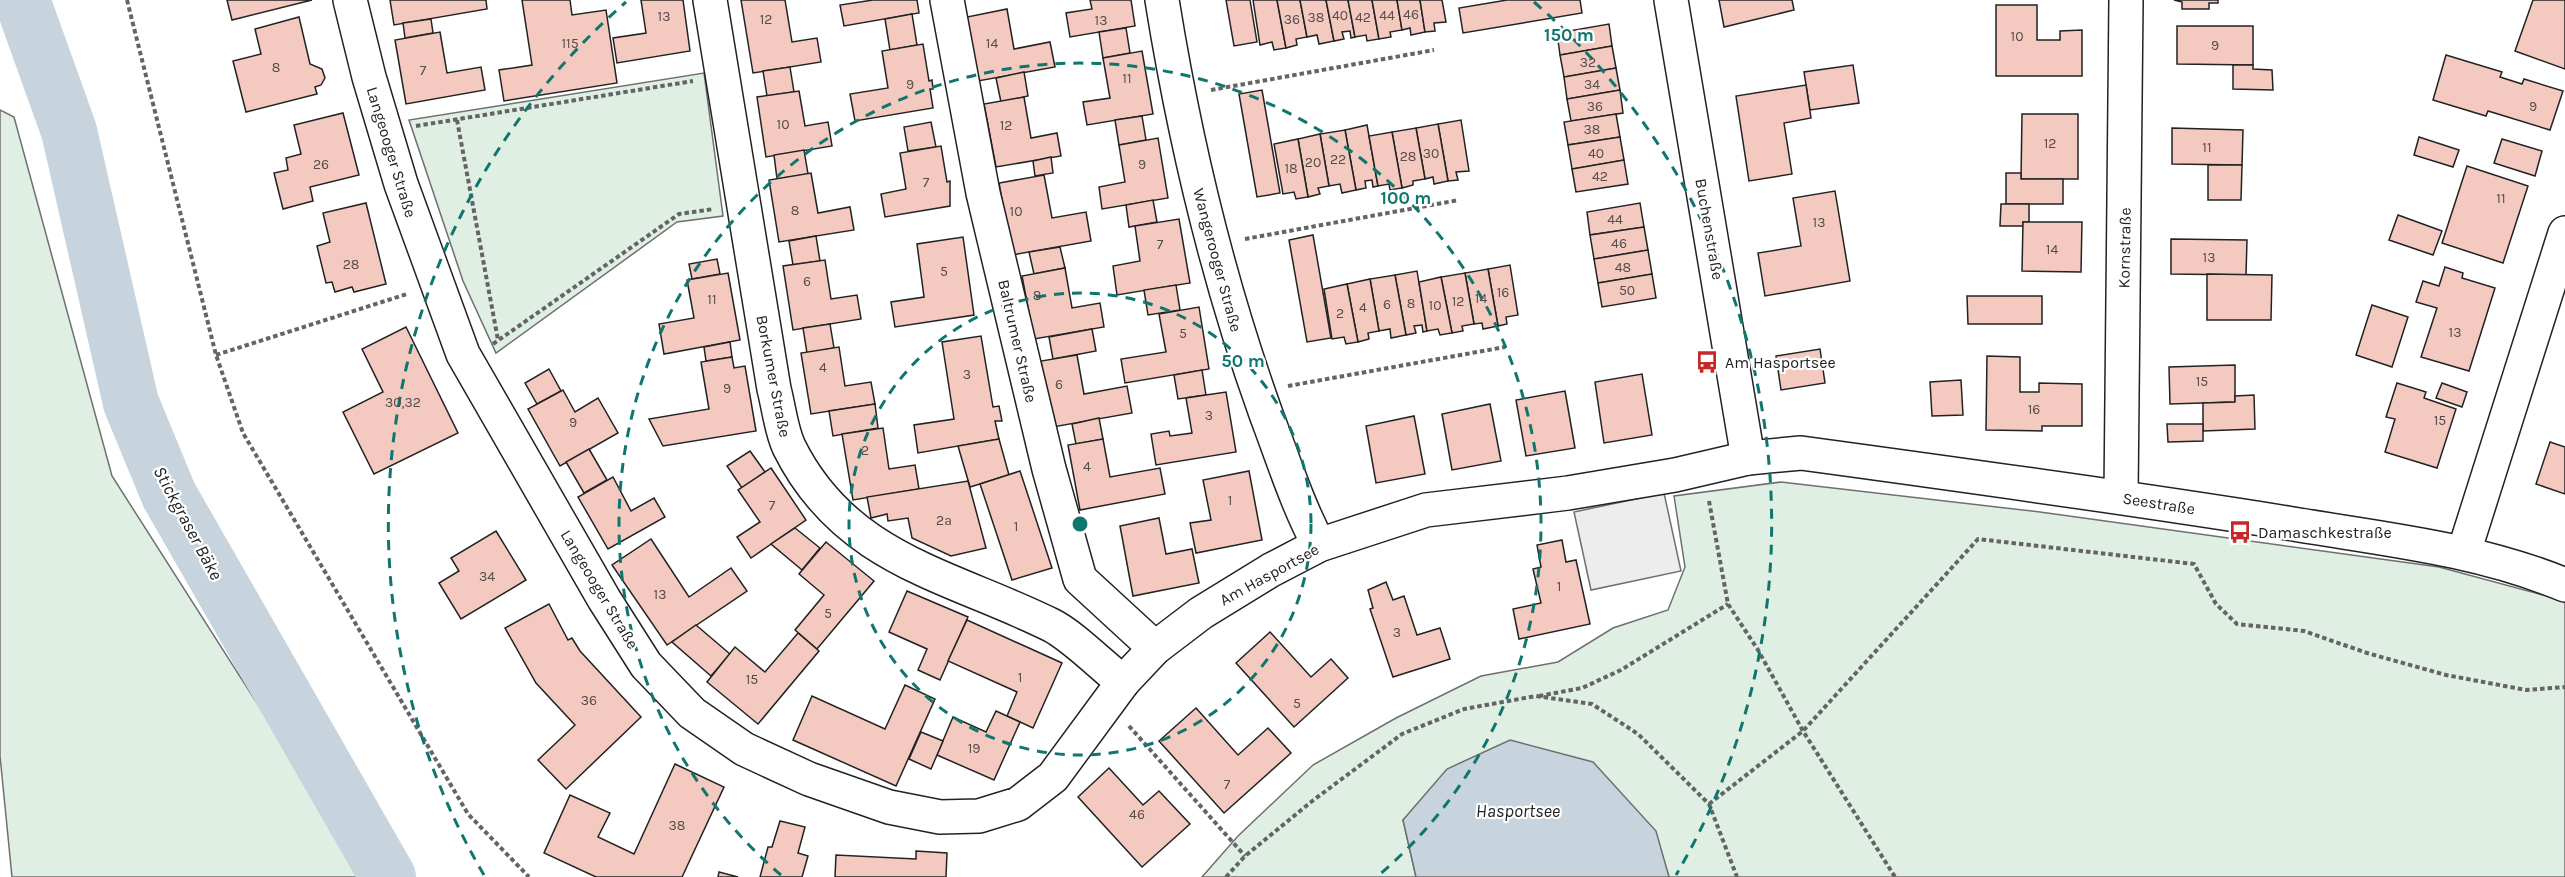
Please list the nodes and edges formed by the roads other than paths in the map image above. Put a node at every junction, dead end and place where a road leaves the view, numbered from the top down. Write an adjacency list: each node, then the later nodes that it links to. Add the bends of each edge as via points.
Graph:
1 (350, 0): 14 (street, Langeooger Straße, via 385,131 436,284 468,361 604,599 646,665 692,713 744,749 809,779 889,807 940,817 979,816 1018,804 1053,777)
2 (710, 0): 14 (street, Borkumer Straße, via 774,390 789,446 823,499 868,540 924,572 1053,626)
3 (947, 0): 13 (street, Baltrumer Straße, via 983,193 1049,469 1080,579)
4 (1162, 0): 10 (street, Wangerooger Straße, via 1178,96 1234,326 1303,515)
5 (1671, 0): 8 (street, Buchenstraße)
6 (2126, 0): 9 (street, Kornstraße)
7 (2565, 233): 11 (street)
8 (1748, 458): 9 (street, Seestraße, via 1802,453); 10 (street, Am Hasportsee, via 1568,493 1426,510)
9 (2121, 496): 11 (street, Seestraße)
10 (1320, 545): 13 (street, Am Hasportsee, via 1201,613)
11 (2464, 552): 12 (street, Seestraße, via 2525,568)
12 (2565, 585)
13 (1155, 648): 14 (street, Am Hasportsee)
14 (1115, 693)

